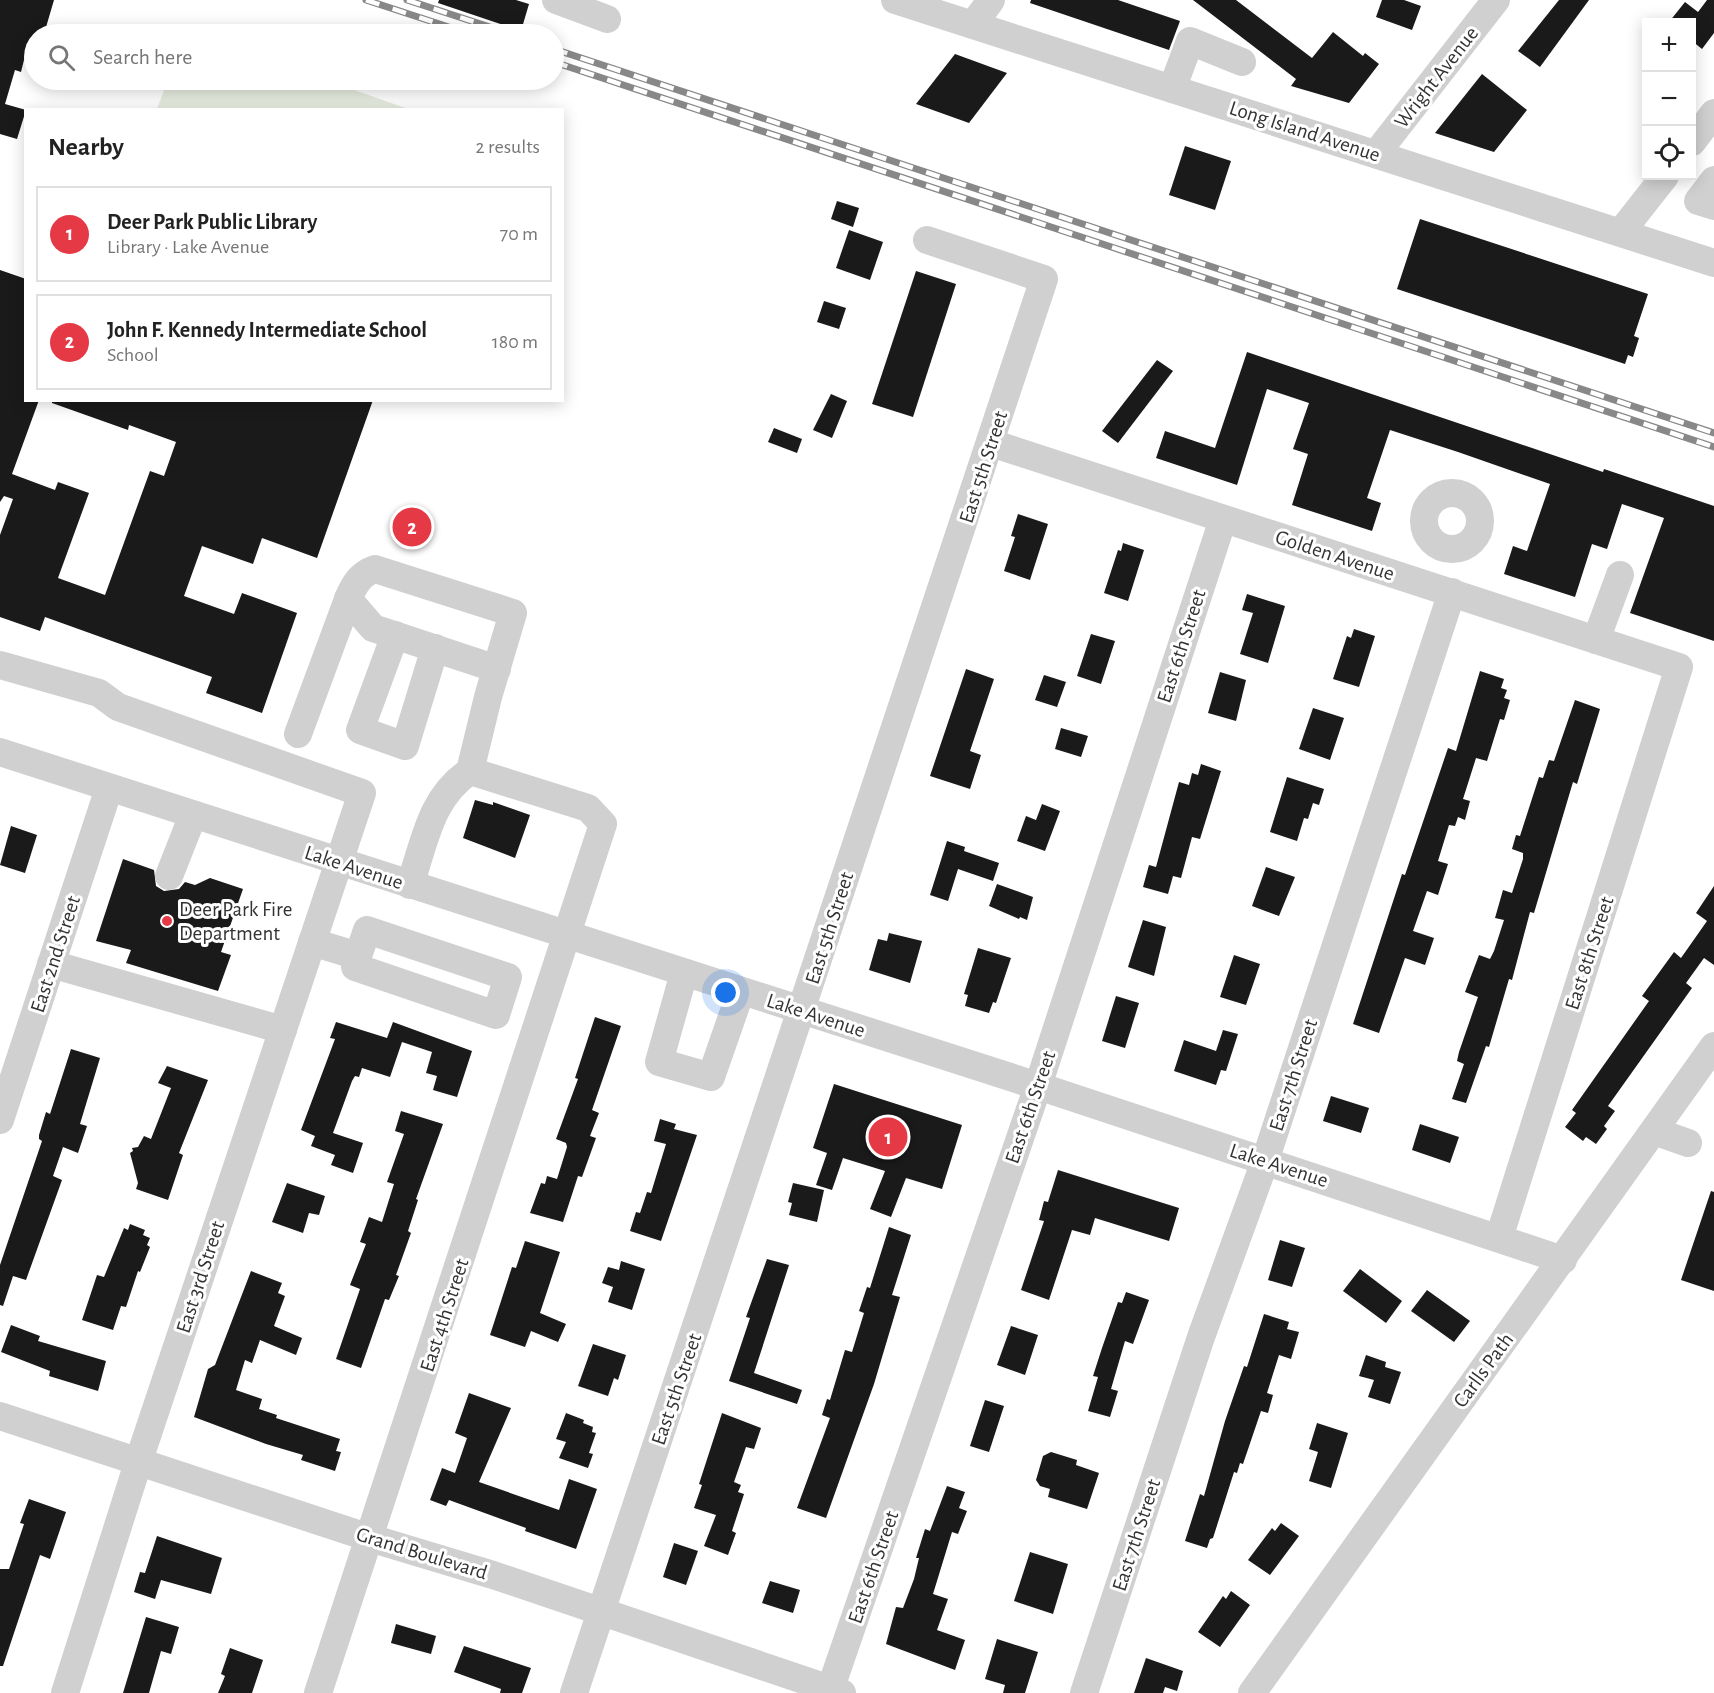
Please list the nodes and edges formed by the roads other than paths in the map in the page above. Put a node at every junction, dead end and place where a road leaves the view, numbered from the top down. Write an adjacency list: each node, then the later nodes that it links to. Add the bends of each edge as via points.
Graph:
1 (556, 0): 5 (street)
2 (895, 0): 6 (street, Long Island Avenue)
3 (991, 0): 6 (street)
4 (1496, 0): 11 (street, Wright Avenue)
5 (607, 19)
6 (973, 25): 8 (street, Long Island Avenue)
7 (1242, 62): 8 (street, via 1190,41)
8 (1172, 89): 11 (street, Long Island Avenue)
9 (1714, 112): 10 (street)
10 (1696, 137)
11 (1376, 154): 15 (street, Long Island Avenue)
12 (1662, 180): 15 (street)
13 (1714, 180): 14 (street, via 1698,201)
14 (1714, 206)
15 (1621, 232): 17 (street, Long Island Avenue)
16 (927, 240): 18 (street, East 5th Street, via 1044,279)
17 (1714, 263)
18 (991, 443): 19 (street, Golden Avenue); 44 (street, East 5th Street)
19 (1223, 519): 22 (street, Golden Avenue); 47 (street, East 6th Street)
20 (1443, 547): 22 (street, East 7th Street)
21 (1620, 574): 25 (street)
22 (1441, 589): 25 (street, Golden Avenue); 51 (street, East 7th Street)
23 (348, 599): 24 (street, via 373,628); 29 (street, via 364,573 375,569 513,613); 30 (street)
24 (395, 635): 26 (street); 26 (street, via 360,730 405,746)
25 (1596, 640): 28 (street, Golden Avenue)
26 (435, 648): 29 (street)
27 (0, 665): 35 (street, East 3rd Street, via 99,693 118,707 362,793)
28 (1679, 667): 52 (street, East 8th Street)
29 (497, 669): 32 (street)
30 (298, 734)
31 (0, 752): 33 (street, Lake Avenue)
32 (470, 771): 37 (street, via 453,782 439,801); 38 (street, East 4th Street, via 588,808 603,824)
33 (109, 788): 34 (street, Lake Avenue); 41 (street, East 2nd Street)
34 (194, 815): 35 (street, Lake Avenue); 36 (street)
35 (339, 862): 37 (street, Lake Avenue); 39 (street, East 3rd Street)
36 (169, 876)
37 (410, 885): 38 (street, Lake Avenue)
38 (569, 936): 42 (street, Lake Avenue); 56 (street, East 4th Street)
39 (312, 942): 40 (street); 45 (street, East 3rd Street)
40 (358, 956): 40 (street, via 355,967 496,1015 508,977 367,930)
41 (51, 964): 45 (street); 48 (street, East 2nd Street)
42 (684, 973): 43 (street, Lake Avenue); 43 (street, via 659,1062 711,1077)
43 (741, 991): 44 (street, Lake Avenue)
44 (802, 1011): 47 (street, Lake Avenue); 57 (street, East 5th Street)
45 (283, 1030): 55 (street, East 3rd Street)
46 (1714, 1046): 49 (street, Carlls Path)
47 (1038, 1086): 51 (street, Lake Avenue); 58 (street, East 6th Street)
48 (0, 1120)
49 (1654, 1131): 50 (street); 53 (street, Carlls Path)
50 (1688, 1143)
51 (1265, 1161): 52 (street, Lake Avenue); 62 (street, East 7th Street, via 1201,1337)
52 (1498, 1238): 53 (street, Lake Avenue)
53 (1563, 1260): 63 (street, Carlls Path)
54 (0, 1416): 55 (street, Grand Boulevard)
55 (138, 1462): 56 (street, Grand Boulevard); 59 (street, East 3rd Street)
56 (370, 1538): 57 (street, Grand Boulevard); 60 (street, East 4th Street)
57 (601, 1611): 58 (street, Grand Boulevard); 61 (street, East 5th Street)
58 (834, 1692)
59 (65, 1693)
60 (318, 1693)
61 (574, 1693)
62 (1084, 1693)
63 (1252, 1693)

